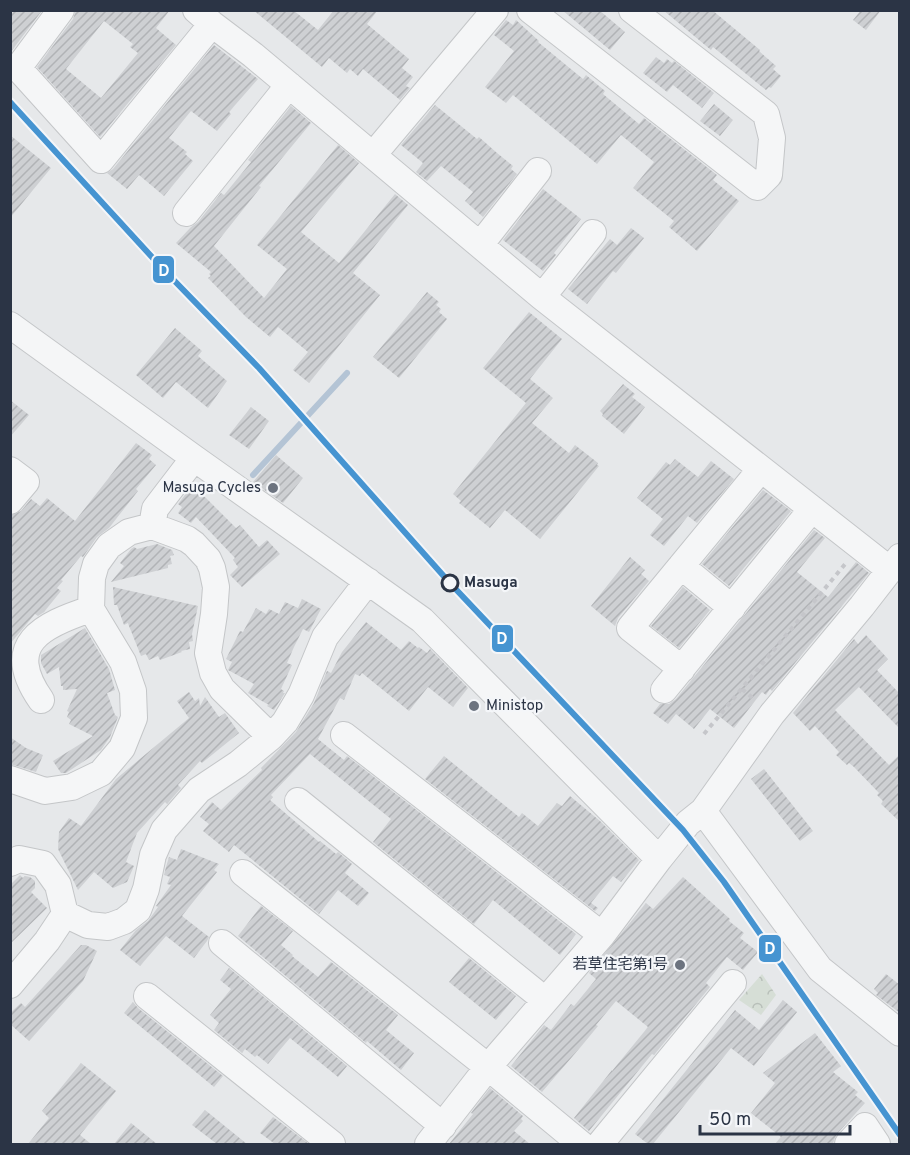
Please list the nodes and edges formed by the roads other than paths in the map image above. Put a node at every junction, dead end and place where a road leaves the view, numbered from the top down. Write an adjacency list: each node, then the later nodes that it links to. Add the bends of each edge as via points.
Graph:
1 (495, 10): 7 (street)
2 (530, 10): 3 (street, via 757,187 769,175 772,138 766,114)
3 (632, 10)
4 (60, 11): 5 (street, via 18,68 101,160)
5 (204, 17): 6 (street)
6 (290, 85): 7 (street); 9 (street)
7 (373, 155): 11 (street)
8 (538, 171): 11 (street)
9 (186, 213)
10 (593, 232): 12 (street)
11 (480, 245): 12 (street)
12 (542, 297): 15 (street)
13 (10, 325): 14 (street)
14 (194, 458): 19 (street, via 154,509); 22 (street)
15 (761, 469): 18 (street); 21 (street)
16 (10, 470): 17 (street, via 26,482)
17 (10, 501)
18 (812, 509): 20 (street, via 860,546); 23 (street)
19 (152, 525): 24 (street, via 123,535 101,555 92,578); 29 (street, via 187,539 208,559 216,586 208,653 213,673 222,689)
20 (895, 564): 32 (street, via 772,714)
21 (681, 566): 23 (street); 25 (street, via 630,628)
22 (368, 581): 29 (street, via 325,637 301,695); 33 (street, via 422,620)
23 (732, 608): 25 (street)
24 (91, 609): 27 (street, via 51,624 31,642 25,666); 30 (street, via 123,662 133,691 134,718 122,748 101,773 72,787 45,791)
25 (682, 669): 26 (street)
26 (664, 690)
27 (41, 700)
28 (344, 735): 37 (street)
29 (271, 737): 36 (street, via 199,790 164,831 138,910 108,927 88,925)
30 (10, 779)
31 (298, 801): 42 (street)
32 (703, 811): 33 (street); 43 (street, via 820,969)
33 (659, 859): 37 (street)
34 (10, 863): 36 (street, via 19,859 43,864 58,885)
35 (243, 873): 44 (street)
36 (65, 914): 40 (street)
37 (602, 935): 42 (street)
38 (222, 943): 45 (street)
39 (733, 983): 48 (street)
40 (10, 985)
41 (147, 996): 46 (street)
42 (545, 1000): 44 (street)
43 (900, 1033)
44 (488, 1067): 45 (street); 47 (street)
45 (436, 1135)
46 (332, 1144)
47 (581, 1144)
48 (600, 1144)
49 (848, 1144): 50 (street, via 865,1126)
50 (877, 1144)

